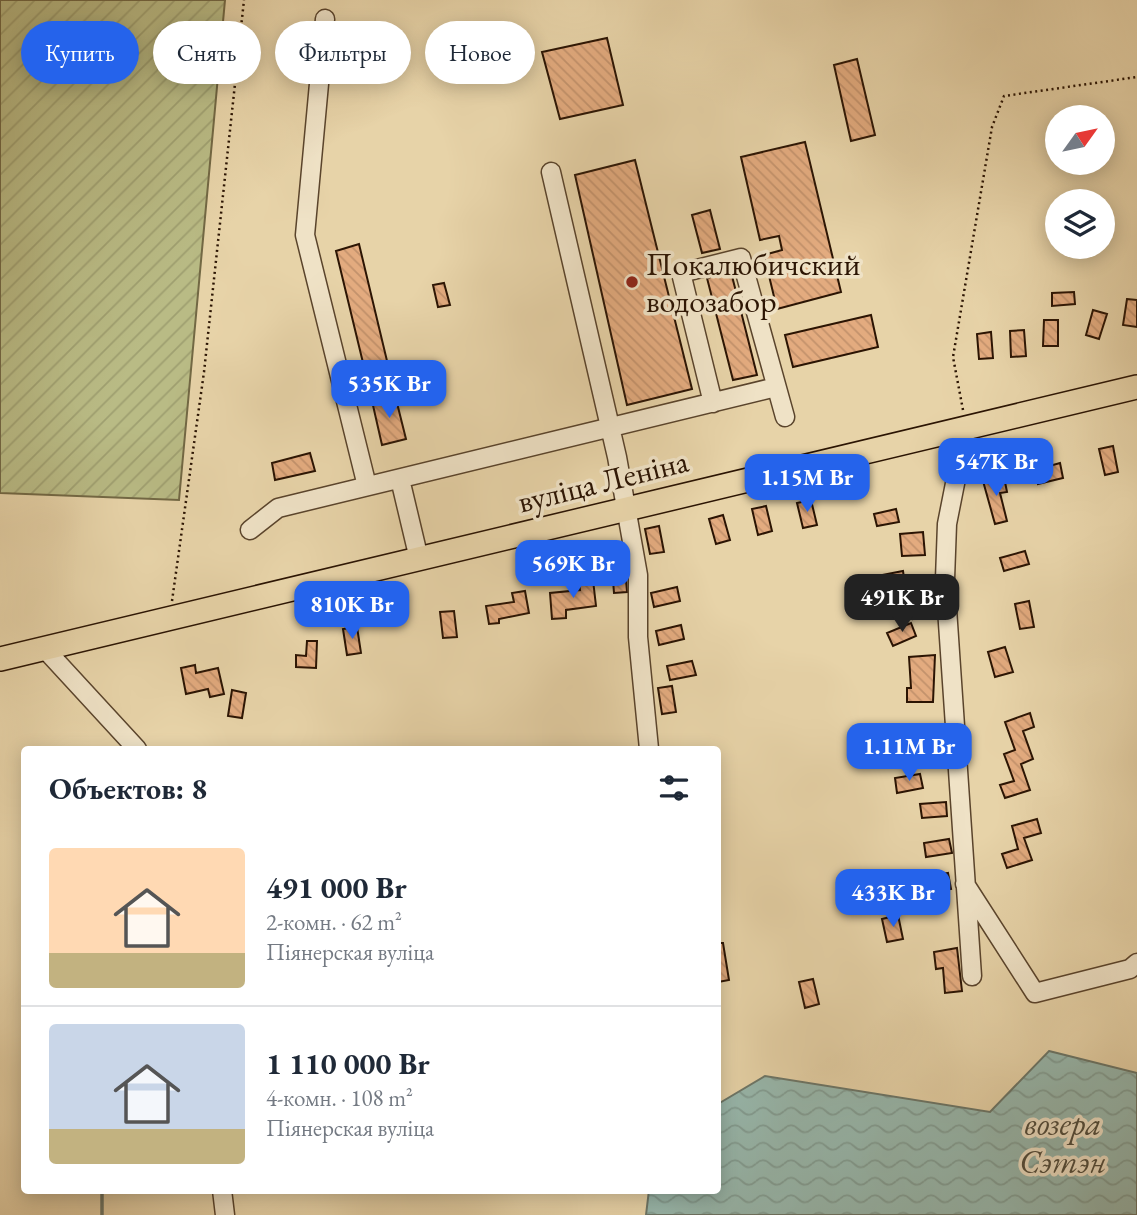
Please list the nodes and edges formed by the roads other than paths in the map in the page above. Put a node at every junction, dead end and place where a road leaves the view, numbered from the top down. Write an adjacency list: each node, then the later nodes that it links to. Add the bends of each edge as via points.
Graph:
1 (325, 19): 10 (street, via 305,235)
2 (551, 172): 7 (street)
3 (776, 387): 5 (street); 5 (street, via 741,258 681,273); 6 (street)
4 (1137, 387): 8 (main road, вуліца Леніна)
5 (713, 403): 7 (street)
6 (785, 417)
7 (610, 427): 9 (street); 11 (street)
8 (966, 428): 11 (main road, вуліца Леніна); 18 (street, via 947,524 946,579)
9 (400, 479): 10 (street); 13 (street)
10 (367, 486): 12 (street, via 278,508)
11 (626, 507): 13 (main road, вуліца Леніна); 17 (street, via 638,575 638,637)
12 (250, 530)
13 (419, 559): 14 (main road, вуліца Леніна)
14 (44, 648): 15 (main road, вуліца Леніна); 16 (street)
15 (0, 659)
16 (134, 746)
17 (649, 746)
18 (963, 881): 19 (street, via 1035,993 1130,969); 20 (street)
19 (1137, 962)
20 (971, 975)
21 (222, 1194): 22 (street)
22 (225, 1215)

